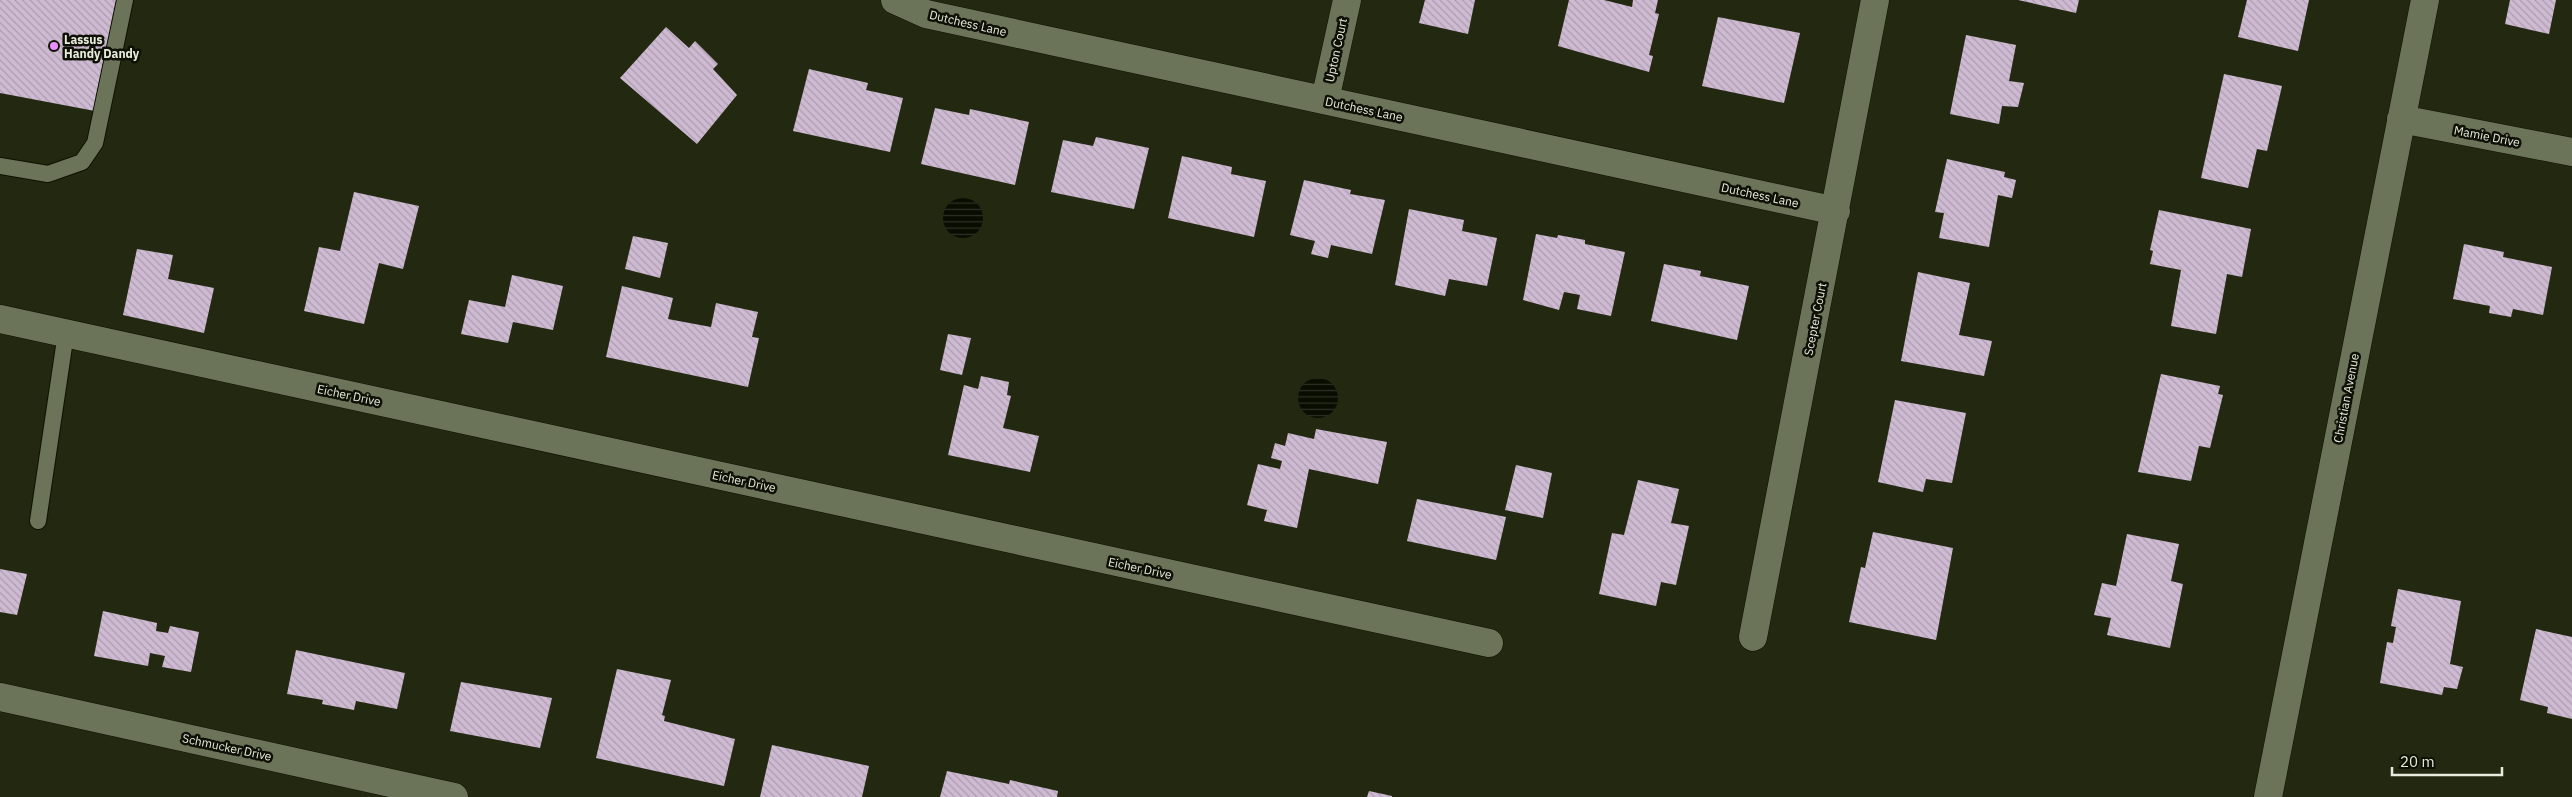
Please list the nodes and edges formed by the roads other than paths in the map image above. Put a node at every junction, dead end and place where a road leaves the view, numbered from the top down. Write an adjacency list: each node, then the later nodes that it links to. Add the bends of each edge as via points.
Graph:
1 (125, 0): 9 (lane, via 95,143 82,162 48,174)
2 (894, 0): 6 (street, Dutchess Lane, via 926,14)
3 (1347, 0): 6 (street, Upton Court)
4 (1875, 0): 10 (street, Scepter Court)
5 (2425, 0): 7 (street, Christian Avenue)
6 (1325, 100): 10 (street, Dutchess Lane)
7 (2401, 119): 8 (street, Mamie Drive); 18 (street, Christian Avenue)
8 (2572, 152)
9 (0, 166)
10 (1836, 211): 14 (street, Scepter Court)
11 (0, 319): 12 (street, Eicher Drive)
12 (66, 334): 13 (lane); 15 (street, Eicher Drive)
13 (38, 522)
14 (1753, 637)
15 (1489, 644)
16 (0, 697): 17 (street, Schmucker Drive)
17 (454, 797)
18 (2268, 797)

